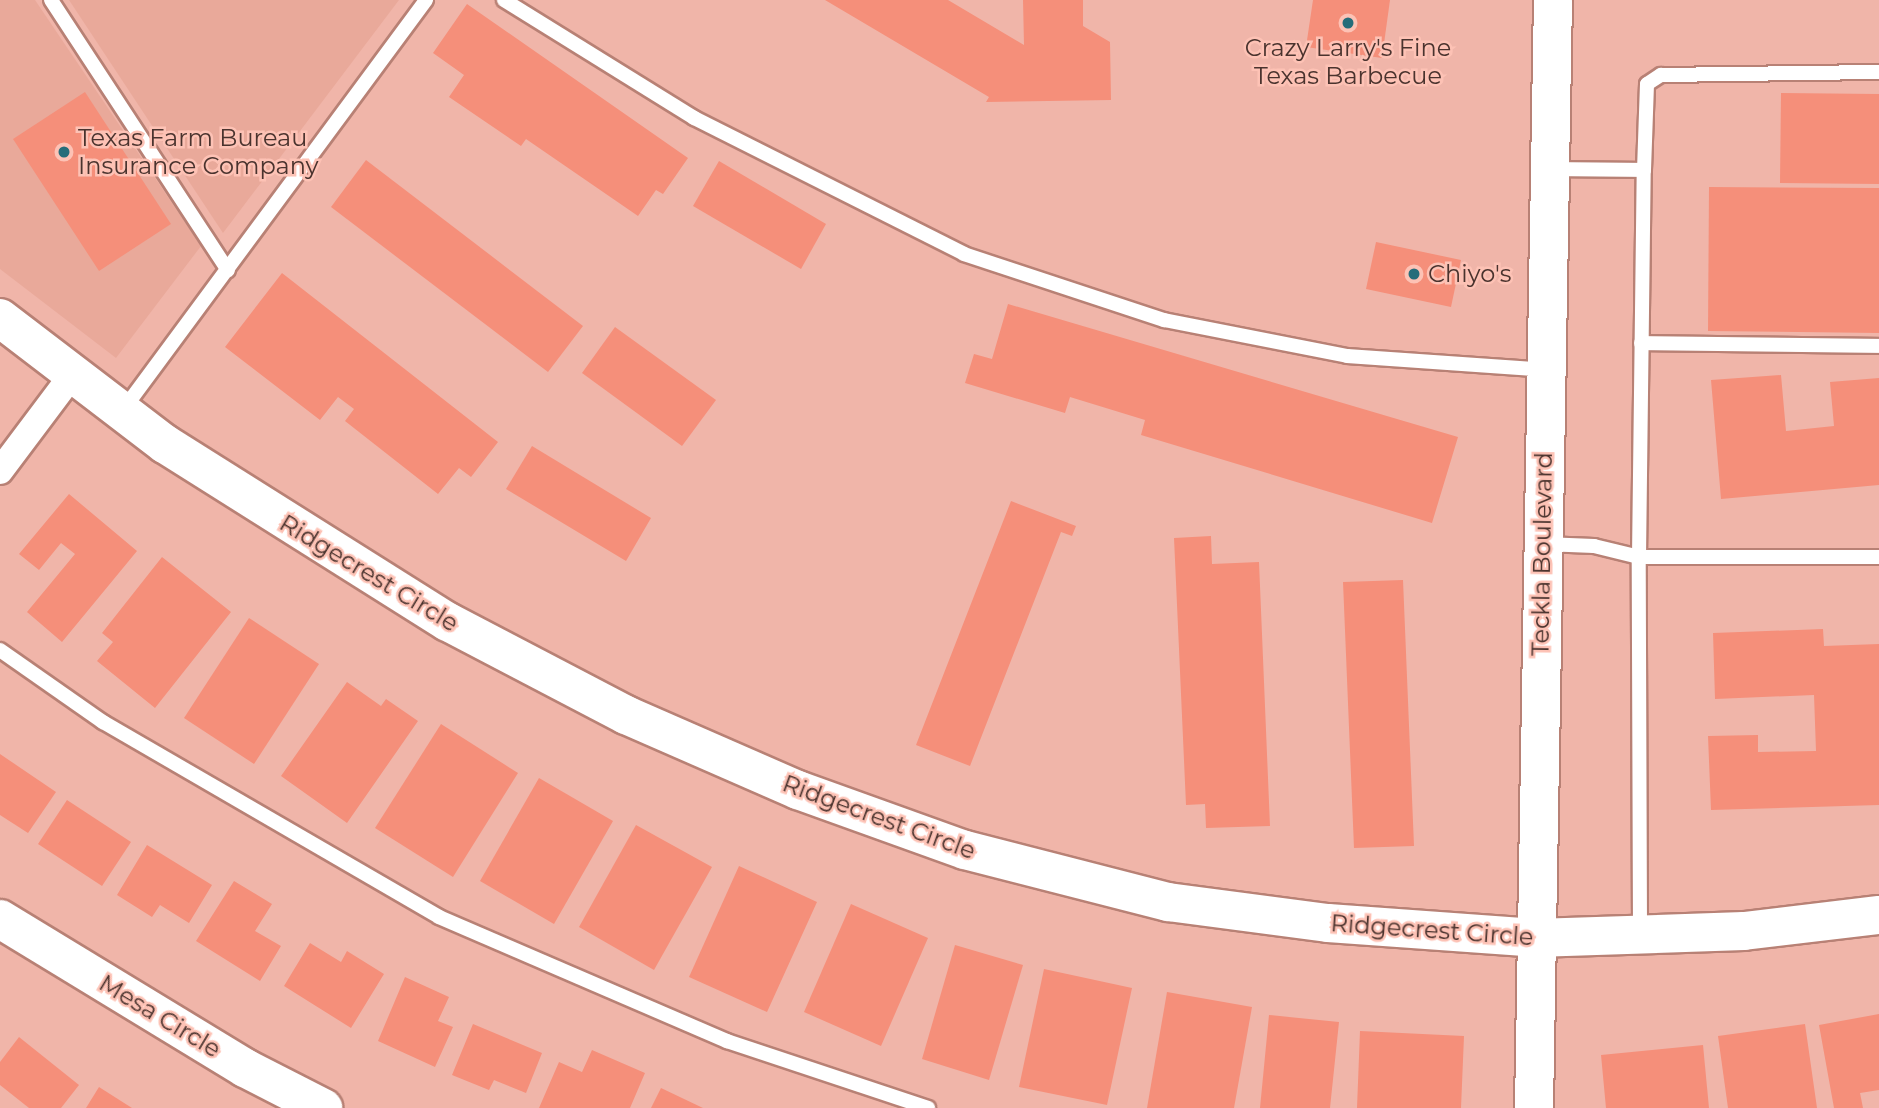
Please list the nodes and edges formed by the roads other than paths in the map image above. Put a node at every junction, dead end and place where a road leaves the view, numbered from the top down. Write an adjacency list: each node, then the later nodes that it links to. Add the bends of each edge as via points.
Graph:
1 (51, 0): 8 (lane)
2 (426, 0): 8 (lane)
3 (504, 0): 12 (lane, via 694,118 964,254 1164,320 1347,356)
4 (1553, 0): 6 (street, Teckla Boulevard)
5 (1879, 72): 7 (lane, via 1661,75 1647,84)
6 (1550, 169): 7 (lane); 12 (street, Teckla Boulevard)
7 (1644, 170): 10 (lane)
8 (228, 270): 14 (lane)
9 (0, 318): 13 (street, Ridgecrest Circle)
10 (1641, 343): 11 (lane); 17 (lane)
11 (1879, 346)
12 (1545, 370): 16 (street, Teckla Boulevard)
13 (72, 375): 14 (street, Ridgecrest Circle); 15 (street)
14 (121, 412): 23 (street, Ridgecrest Circle, via 313,541 448,622 626,715 799,790 965,850 1168,902 1328,923)
15 (0, 471)
16 (1542, 544): 17 (lane, via 1594,546); 23 (street, Teckla Boulevard)
17 (1639, 557): 18 (lane); 22 (lane)
18 (1879, 557)
19 (0, 650): 25 (lane, via 103,722 439,917 727,1041)
20 (1879, 915): 22 (street, Ridgecrest Circle, via 1744,931)
21 (0, 919): 24 (street, Mesa Circle, via 245,1068)
22 (1640, 935): 23 (street, Ridgecrest Circle)
23 (1535, 938): 26 (street, Teckla Boulevard)
24 (323, 1108)
25 (929, 1108)
26 (1534, 1108)

